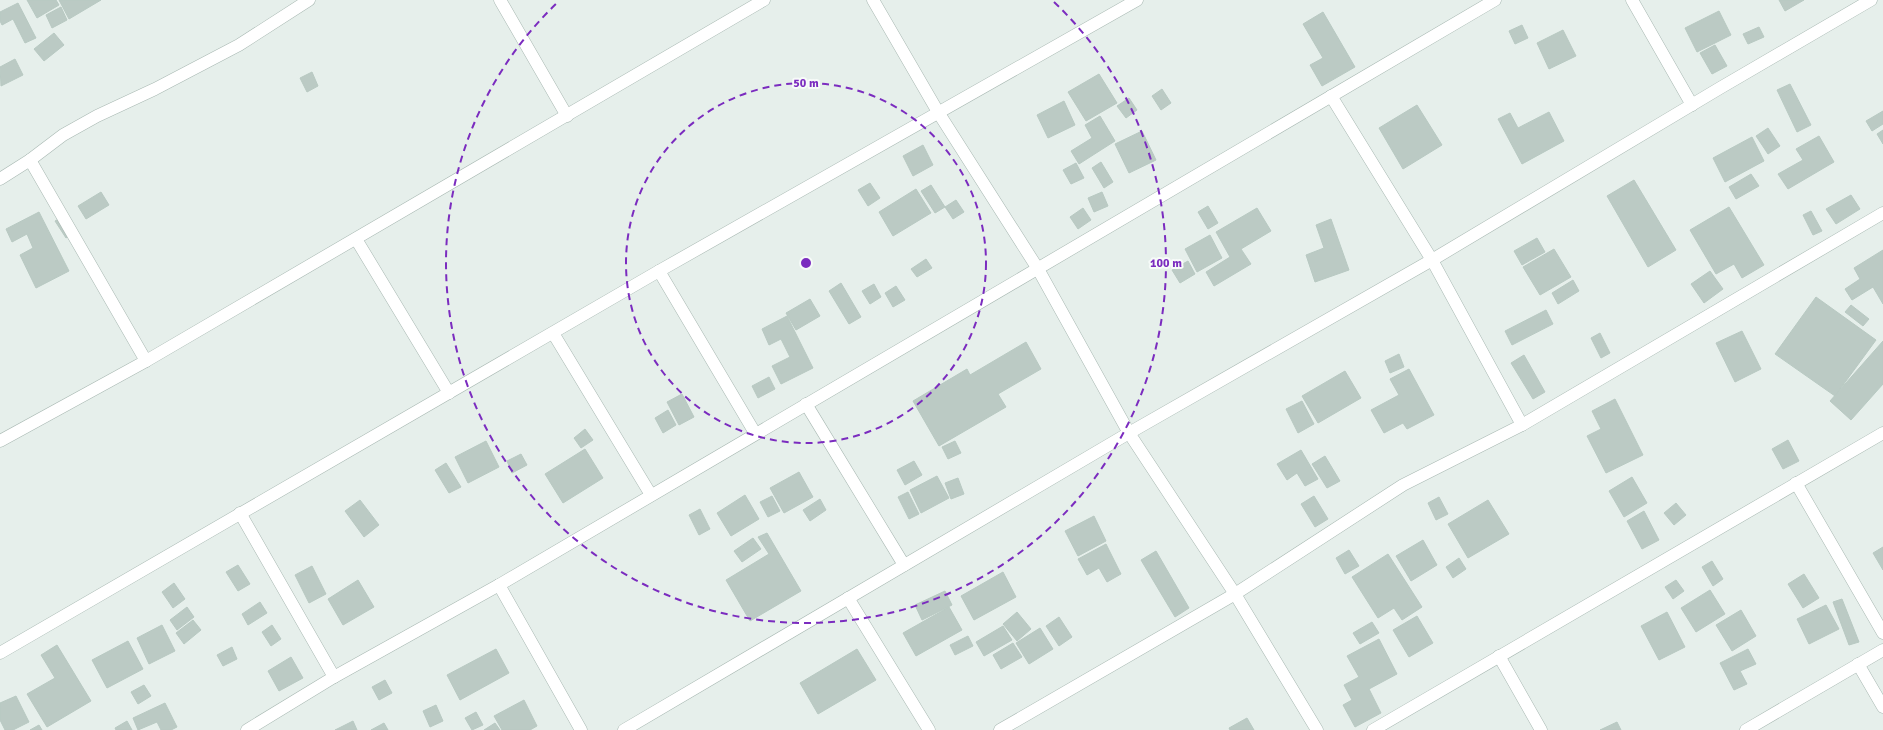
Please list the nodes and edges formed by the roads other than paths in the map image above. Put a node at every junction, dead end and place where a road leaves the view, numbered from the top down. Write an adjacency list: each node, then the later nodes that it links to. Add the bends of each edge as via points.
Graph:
1 (309, 0): 13 (street, via 239,45 63,135)
2 (500, 0): 12 (street)
3 (764, 0): 12 (street)
4 (873, 0): 11 (street)
5 (1137, 0): 11 (street)
6 (1495, 0): 9 (street)
7 (1632, 0): 10 (street)
8 (1871, 0): 10 (street)
9 (1332, 96): 17 (street); 18 (street)
10 (1692, 105): 17 (street)
11 (938, 112): 18 (street); 19 (street)
12 (566, 116): 16 (street)
13 (30, 160): 14 (street); 21 (street)
14 (0, 179)
15 (1883, 213): 24 (street)
16 (356, 239): 21 (street); 22 (street)
17 (1432, 260): 24 (street); 26 (street)
18 (1038, 269): 23 (street); 26 (street)
19 (659, 271): 20 (street); 25 (street)
20 (553, 333): 22 (street); 30 (street)
21 (146, 361): 28 (street)
22 (449, 393): 31 (street)
23 (806, 404): 25 (street); 32 (street)
24 (1522, 425): 34 (street, via 1403,485)
25 (756, 433): 30 (street)
26 (1130, 433): 32 (street); 34 (street)
27 (1883, 433): 29 (street)
28 (0, 441)
29 (1796, 484): 36 (street); 39 (street)
30 (651, 495): 33 (street)
31 (240, 513): 38 (street); 41 (street)
32 (904, 565): 35 (street)
33 (499, 585): 41 (street); 44 (street)
34 (1236, 594): 47 (street); 48 (street)
35 (848, 598): 45 (street); 46 (street)
36 (1883, 633)
37 (1883, 650): 40 (street)
38 (0, 653)
39 (1499, 656): 49 (street); 50 (street)
40 (1858, 664): 42 (street); 51 (street)
41 (334, 677): 43 (street)
42 (1883, 707)
43 (247, 730)
44 (581, 730)
45 (624, 730)
46 (929, 730)
47 (1000, 730)
48 (1317, 730)
49 (1373, 730)
50 (1541, 730)
51 (1746, 730)

